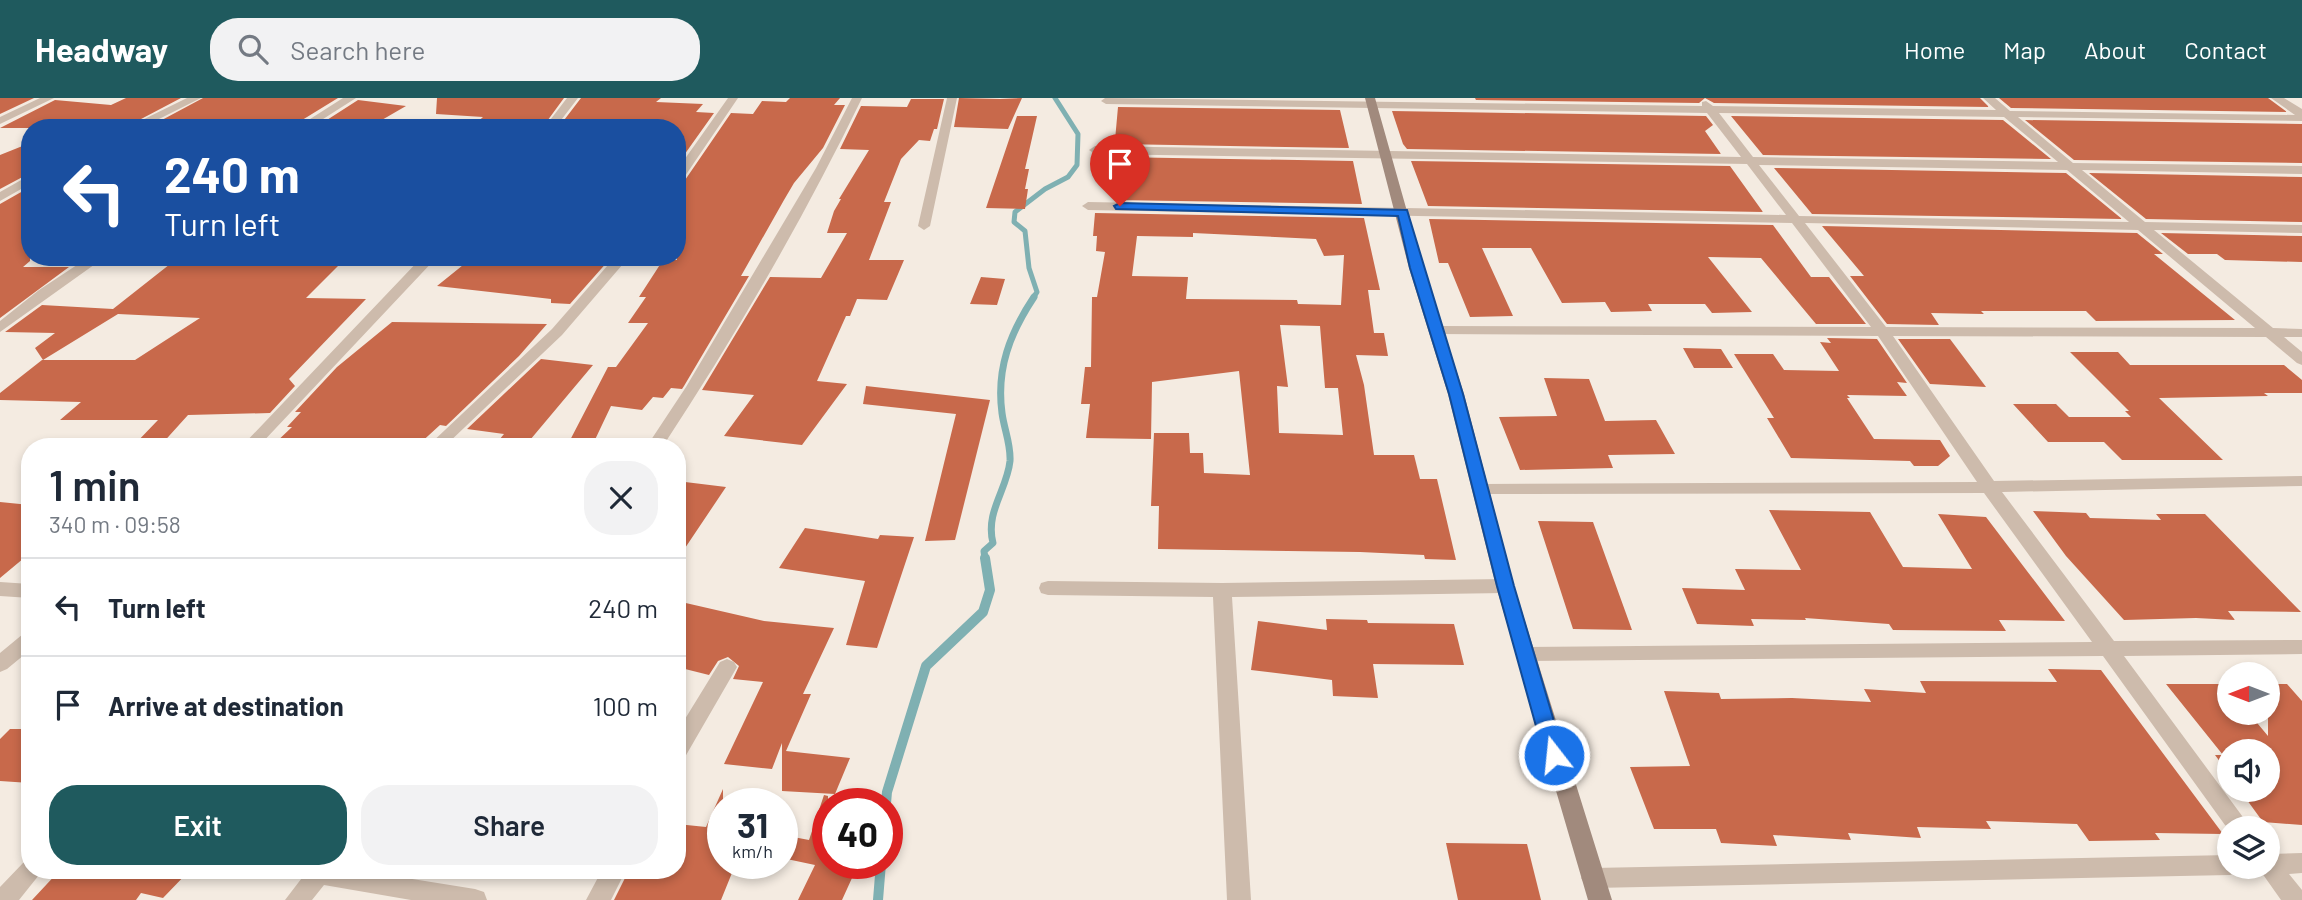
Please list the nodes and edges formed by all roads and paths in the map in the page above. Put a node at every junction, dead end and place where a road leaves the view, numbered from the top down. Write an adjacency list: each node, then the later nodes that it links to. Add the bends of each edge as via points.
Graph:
1 (49, 98): 19 (street)
2 (196, 98): 16 (street)
3 (351, 98): 17 (street)
4 (573, 98): 18 (street)
5 (733, 98): 23 (street)
6 (858, 98): 45 (street, via 822,168)
7 (952, 98): 31 (street)
8 (1989, 98): 14 (street)
9 (2276, 98): 15 (street)
10 (1207, 100): 11 (street); 12 (street)
11 (1106, 101)
12 (1371, 101): 13 (street); 21 (street)
13 (1705, 104): 14 (street); 22 (street)
14 (2008, 114): 15 (street); 24 (street)
15 (2302, 116)
16 (150, 119)
17 (316, 119)
18 (556, 119)
19 (0, 121)
20 (1095, 150): 21 (street)
21 (1387, 153): 22 (street); 29 (street)
22 (1748, 160): 24 (street); 30 (street)
23 (686, 166)
24 (2070, 166): 25 (street); 32 (street)
25 (2302, 170)
26 (21, 184): 27 (street)
27 (0, 197)
28 (1088, 206): 29 (street)
29 (1403, 212): 30 (street); 38 (street)
30 (1796, 220): 32 (street); 39 (street)
31 (924, 226)
32 (2142, 226): 33 (street); 40 (street)
33 (2302, 229)
34 (84, 266): 37 (street)
35 (421, 266): 43 (street)
36 (615, 266): 44 (street, via 542,349)
37 (0, 328)
38 (1435, 330): 39 (street); 48 (street)
39 (1881, 330): 40 (street); 47 (street)
40 (2269, 333): 41 (street); 42 (street)
41 (2302, 333)
42 (2302, 360)
43 (258, 438)
44 (445, 438)
45 (660, 438)
46 (2302, 481): 47 (street)
47 (1989, 487): 48 (street); 55 (street)
48 (1482, 490): 49 (street)
49 (1506, 586): 53 (street); 57 (street)
50 (1048, 588): 53 (street)
51 (0, 589): 52 (street)
52 (21, 590)
53 (1223, 590): 75 (street)
54 (21, 646): 58 (street)
55 (2105, 647): 56 (street); 57 (street); 61 (street)
56 (2302, 647)
57 (1526, 654): 70 (street)
58 (0, 664)
59 (727, 667): 60 (street)
60 (686, 736)
61 (2231, 816)
62 (2302, 863): 63 (street)
63 (2280, 864)
64 (2217, 865): 70 (street)
65 (23, 879): 71 (street)
66 (314, 879): 72 (street)
67 (359, 879): 73 (street)
68 (609, 879): 74 (street)
69 (2279, 879): 76 (street)
70 (1597, 889)
71 (4, 900)
72 (297, 900)
73 (475, 900)
74 (598, 900)
75 (1239, 900)
76 (2295, 900)

